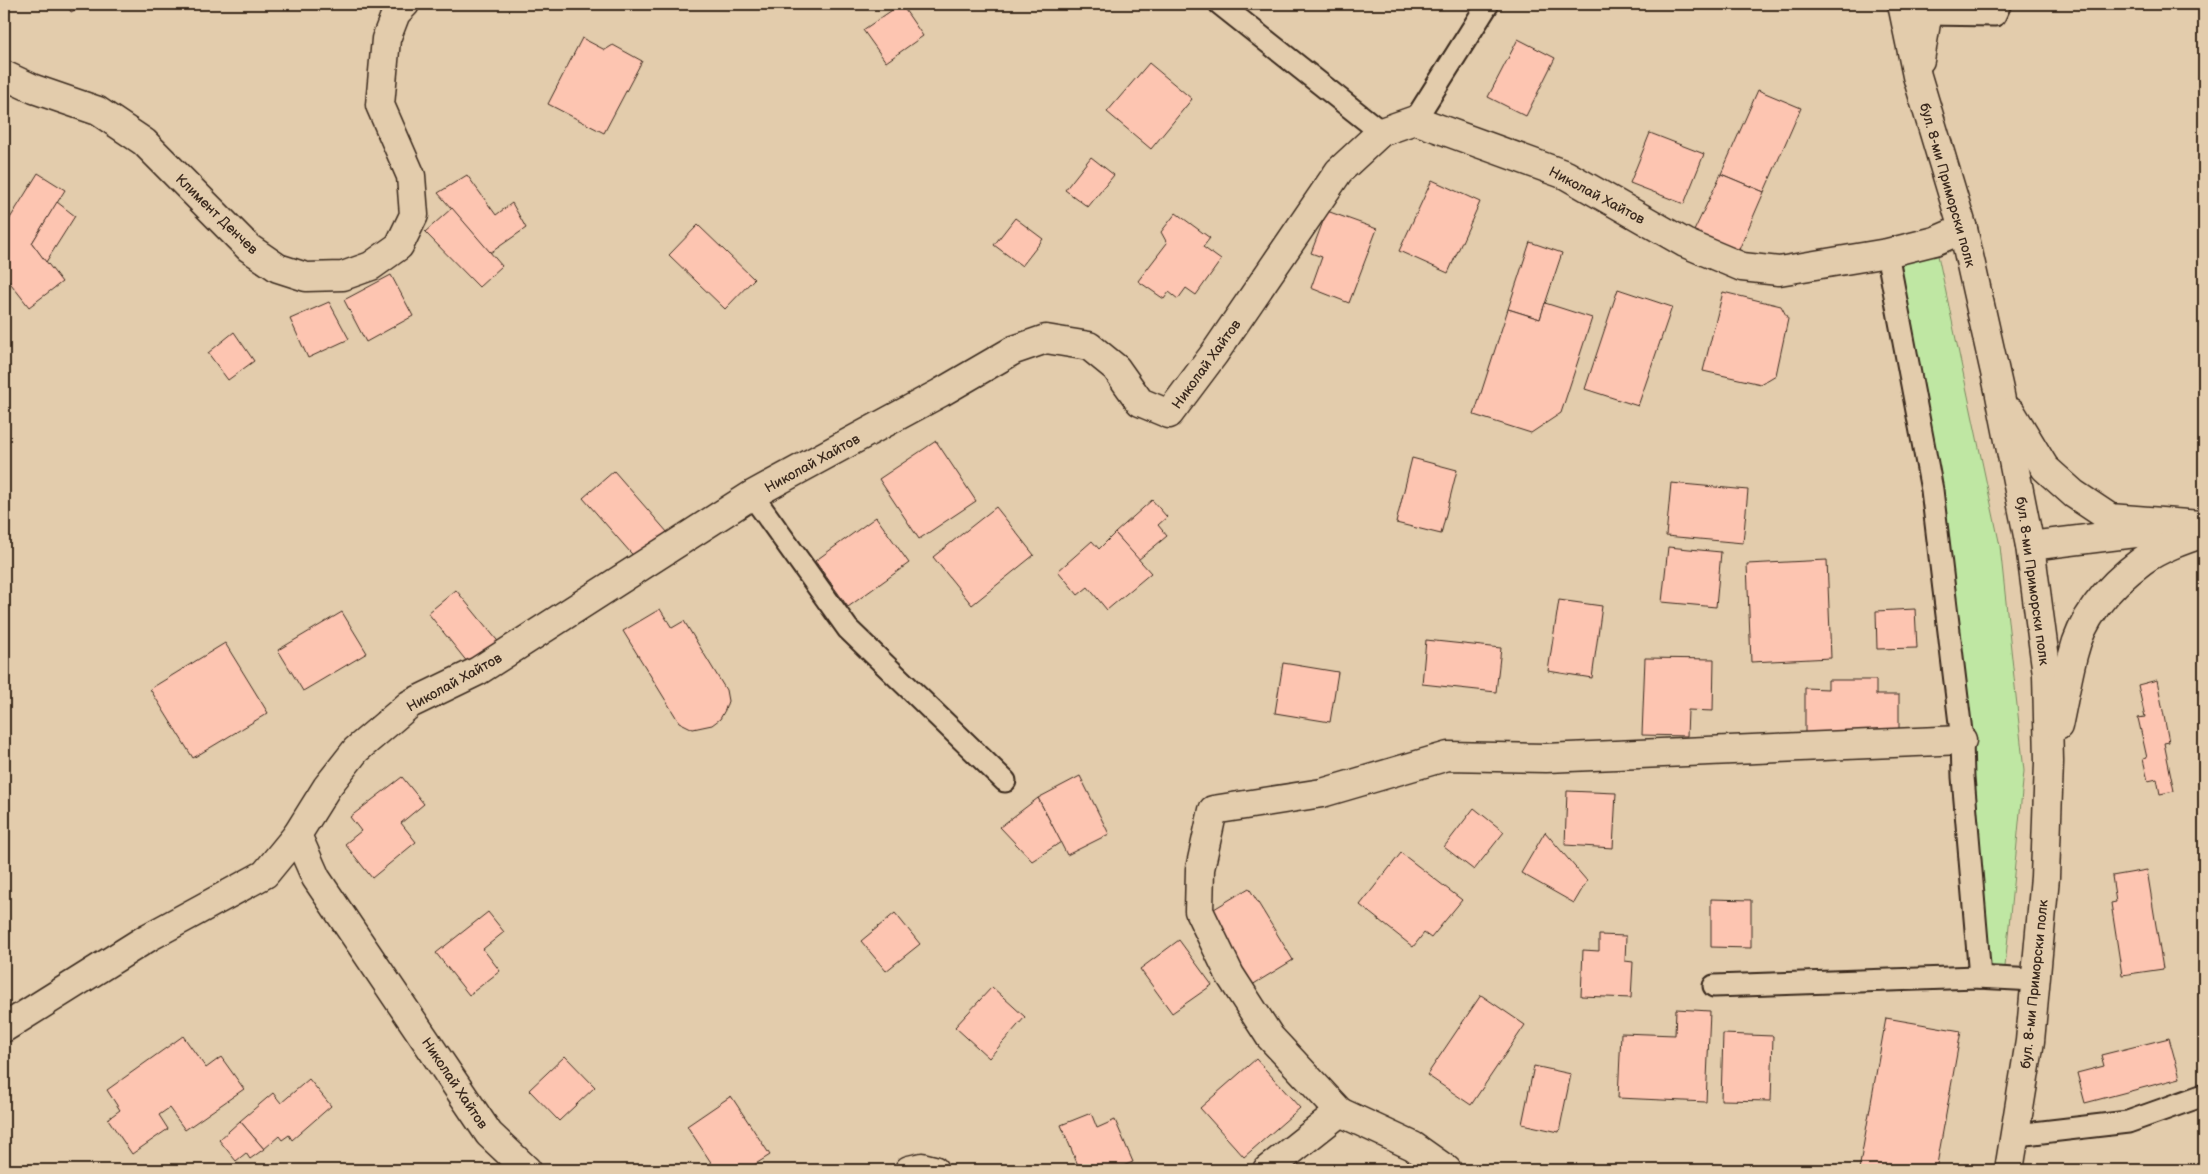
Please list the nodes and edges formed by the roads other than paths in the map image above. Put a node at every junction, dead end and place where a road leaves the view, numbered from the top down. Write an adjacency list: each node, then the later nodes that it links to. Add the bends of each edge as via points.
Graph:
1 (405, 4): 7 (street, Климент Денчев, via 396,13 386,39 380,104 411,176 414,215 399,246 371,266 343,276 306,277 278,268 249,248 144,142 98,111)
2 (1220, 4): 10 (lane)
3 (1488, 4): 9 (lane)
4 (1902, 4): 8 (street, бул. 8-ми Приморски полк)
5 (2000, 4): 6 (lane, via 1995,15)
6 (1928, 9): 8 (street)
7 (4, 75)
8 (1917, 76): 11 (street, бул. 8-ми Приморски полк)
9 (1416, 120): 10 (street, Николай Хайтов); 12 (street, Николай Хайтов, via 1566,175 1685,243 1742,267 1779,270)
10 (1381, 132): 14 (street, Николай Хайтов, via 1339,171 1169,414 1140,402 1116,368 1089,346 1046,339 1014,350)
11 (1963, 229): 12 (street, Николай Хайтов, via 1935,241); 13 (street, бул. 8-ми Приморски полк)
12 (1887, 253): 17 (lane, via 1932,490)
13 (1999, 390): 15 (street, via 2044,468 2074,494 2110,518); 16 (street, бул. 8-ми Приморски полк)
14 (752, 495): 19 (lane, via 848,629); 20 (street, Николай Хайтов, via 478,671 410,704 356,750 327,786)
15 (2203, 527): 16 (street); 18 (street, via 2143,560 2091,611 2073,654)
16 (2030, 546): 18 (street, бул. 8-ми Приморски полк, via 2046,674)
17 (1962, 740): 21 (lane); 26 (street, via 1546,758 1448,756 1322,793 1213,810 1200,869 1199,911 1230,975 1270,1037)
18 (2049, 762): 22 (street, бул. 8-ми Приморски полк)
19 (1005, 781)
20 (297, 835): 24 (street, Николай Хайтов, via 265,874 149,937); 28 (street, Николай Хайтов, via 316,878 490,1134)
21 (1980, 977): 22 (lane); 23 (lane)
22 (2035, 980): 27 (street, бул. 8-ми Приморски полк)
23 (1714, 986)
24 (4, 1028)
25 (2204, 1096): 27 (lane, via 2128,1122)
26 (1340, 1112): 31 (street); 32 (street, via 1413,1146)
27 (2016, 1135): 33 (street, бул. 8-ми Приморски полк)
28 (527, 1170)
29 (909, 1170): 30 (street)
30 (934, 1170)
31 (1267, 1170)
32 (1447, 1170)
33 (2009, 1170)

